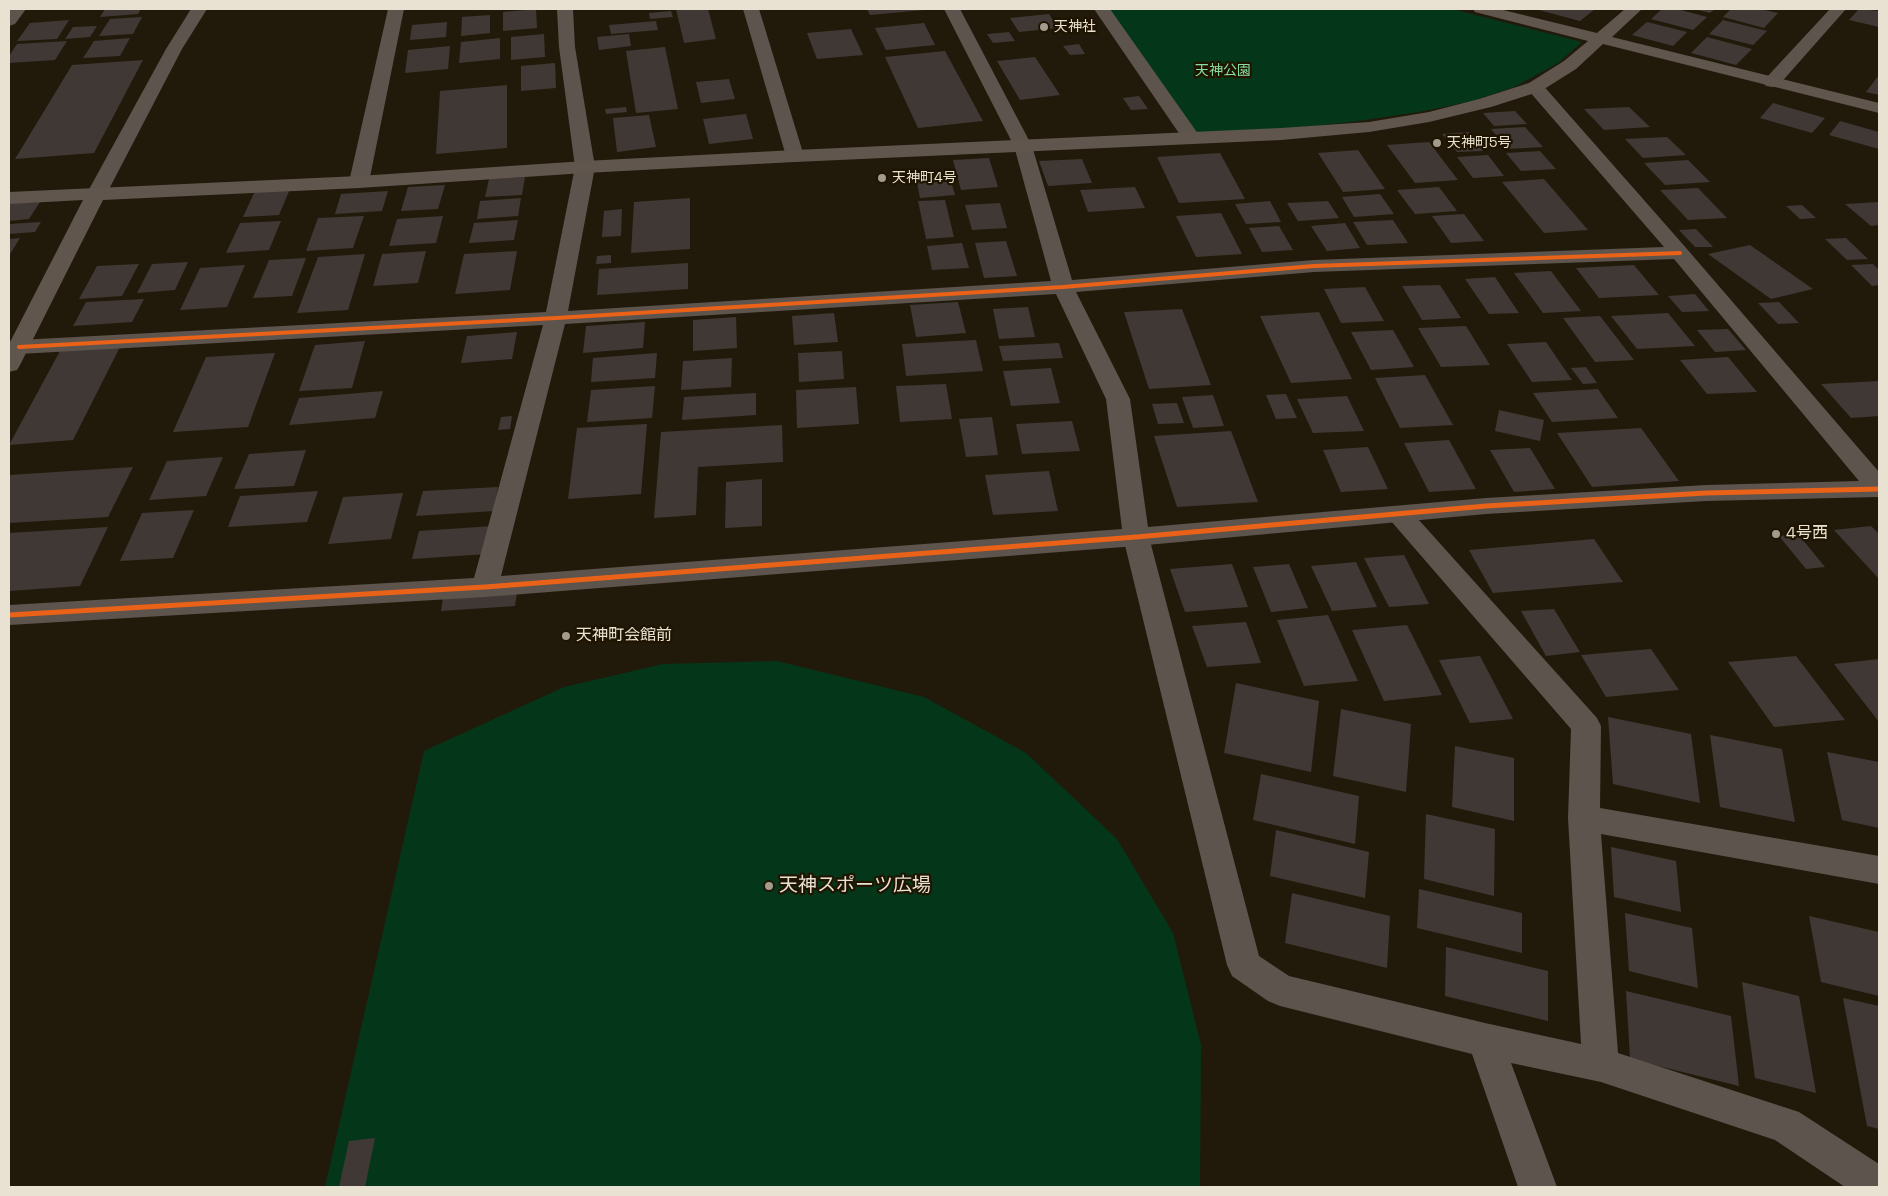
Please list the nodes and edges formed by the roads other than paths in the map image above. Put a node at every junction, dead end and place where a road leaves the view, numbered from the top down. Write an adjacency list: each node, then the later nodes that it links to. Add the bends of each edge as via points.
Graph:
1 (18, 9): 11 (street)
2 (199, 9): 21 (street, via 174,49)
3 (396, 9): 20 (street)
4 (565, 9): 19 (street, via 567,47)
5 (751, 9): 18 (street)
6 (952, 9): 17 (street)
7 (1102, 9): 16 (street)
8 (1481, 9): 12 (street)
9 (1634, 9): 12 (street)
10 (1838, 9): 13 (street)
11 (9, 22)
12 (1599, 39): 13 (street); 14 (street, via 1570,65)
13 (1772, 82): 15 (street)
14 (1535, 87): 16 (street, via 1485,104 1369,127); 23 (street)
15 (1879, 108)
16 (1192, 138): 17 (street)
17 (1023, 146): 18 (street); 24 (street)
18 (795, 156): 19 (street)
19 (585, 167): 20 (street); 25 (street)
20 (359, 182): 21 (street)
21 (98, 194): 22 (street); 26 (street)
22 (9, 198)
23 (1680, 253): 24 (street, via 1314,266); 27 (street)
24 (1063, 287): 25 (street); 29 (street, via 1118,399)
25 (556, 318): 26 (street); 30 (street)
26 (14, 356)
27 (1879, 489): 28 (street, via 1697,493 1486,506)
28 (1400, 515): 29 (street); 32 (street, via 1586,726)
29 (1136, 537): 30 (street); 34 (street, via 1244,965 1280,990)
30 (484, 587): 31 (street)
31 (9, 615)
32 (1584, 818): 33 (street); 35 (street)
33 (1879, 870)
34 (1485, 1040): 35 (street); 36 (street)
35 (1601, 1065): 37 (street, via 1786,1126)
36 (1537, 1187)
37 (1879, 1187)

